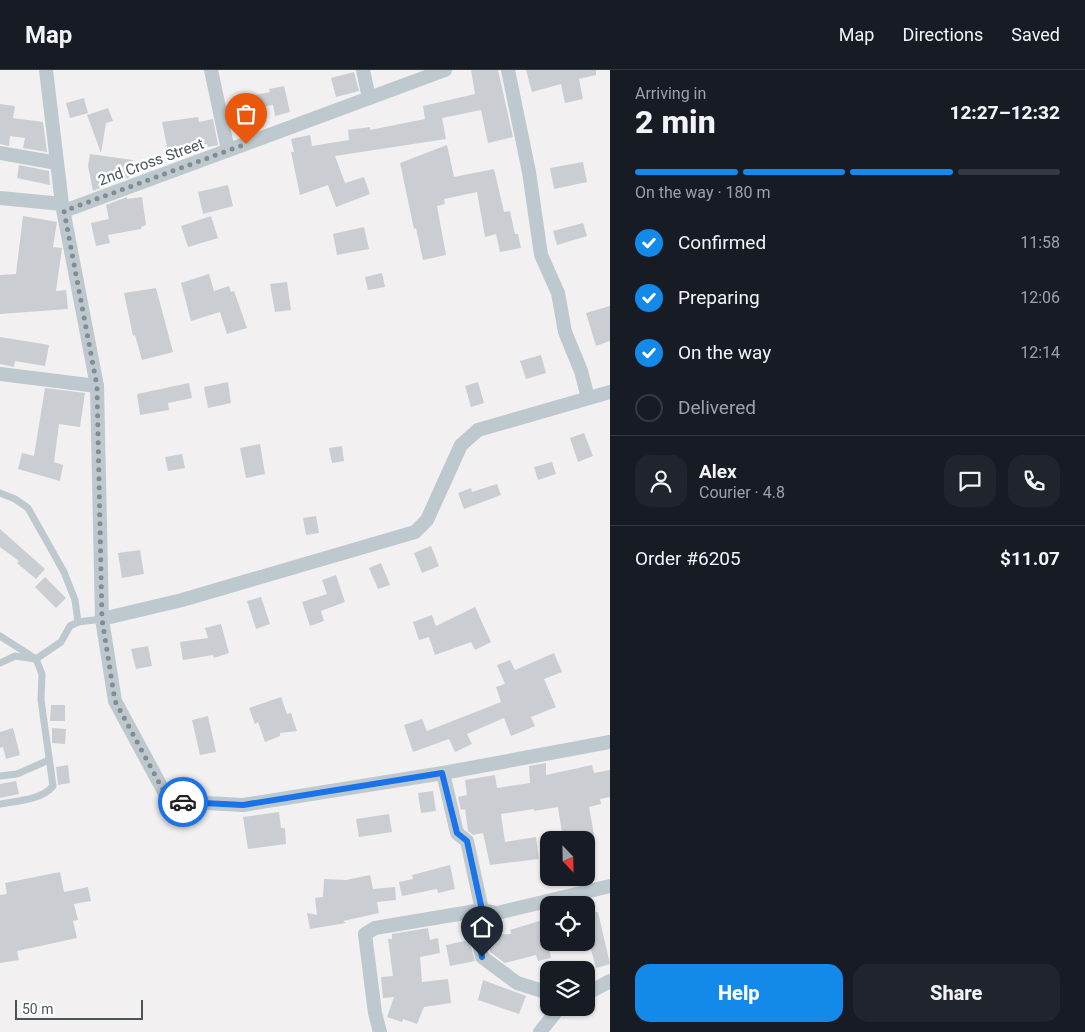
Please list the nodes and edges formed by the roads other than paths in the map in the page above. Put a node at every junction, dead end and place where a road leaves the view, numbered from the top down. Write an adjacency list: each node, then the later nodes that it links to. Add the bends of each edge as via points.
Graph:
1 (46, 70): 9 (street)
2 (211, 70): 7 (street)
3 (362, 70): 6 (street)
4 (445, 70): 6 (street, 2nd Cross Street)
5 (508, 70): 15 (street, via 529,172 540,255 558,293 565,332)
6 (369, 98): 7 (street, 2nd Cross Street)
7 (228, 150): 11 (street, 2nd Cross Street)
8 (0, 153): 9 (street)
9 (57, 163): 11 (street)
10 (0, 198): 11 (street)
11 (63, 208): 13 (street)
12 (0, 374): 13 (street)
13 (97, 386): 17 (street)
14 (610, 392): 15 (street)
15 (588, 398): 17 (street, via 478,430 461,445 427,520 415,532 182,600)
16 (0, 493): 18 (lane, via 28,508 64,572 75,600)
17 (102, 619): 18 (lane); 24 (street, via 115,701 169,801 243,805)
18 (78, 622): 20 (lane, via 70,626 61,642)
19 (0, 636): 20 (lane)
20 (36, 659): 21 (lane, via 15,656); 23 (lane, via 42,674 41,700)
21 (0, 663)
22 (610, 742): 24 (street)
23 (49, 760): 25 (lane, via 17,774); 26 (lane, via 52,786 49,791)
24 (442, 773): 28 (street, via 457,833 467,841)
25 (0, 776)
26 (0, 804)
27 (610, 886): 28 (street, via 497,913)
28 (482, 910): 31 (street, via 477,935 482,957 516,983); 33 (street, via 375,928 365,934)
29 (610, 981): 30 (street)
30 (595, 989)
31 (540, 990)
32 (553, 1016): 34 (street)
33 (380, 1032)
34 (540, 1032)

